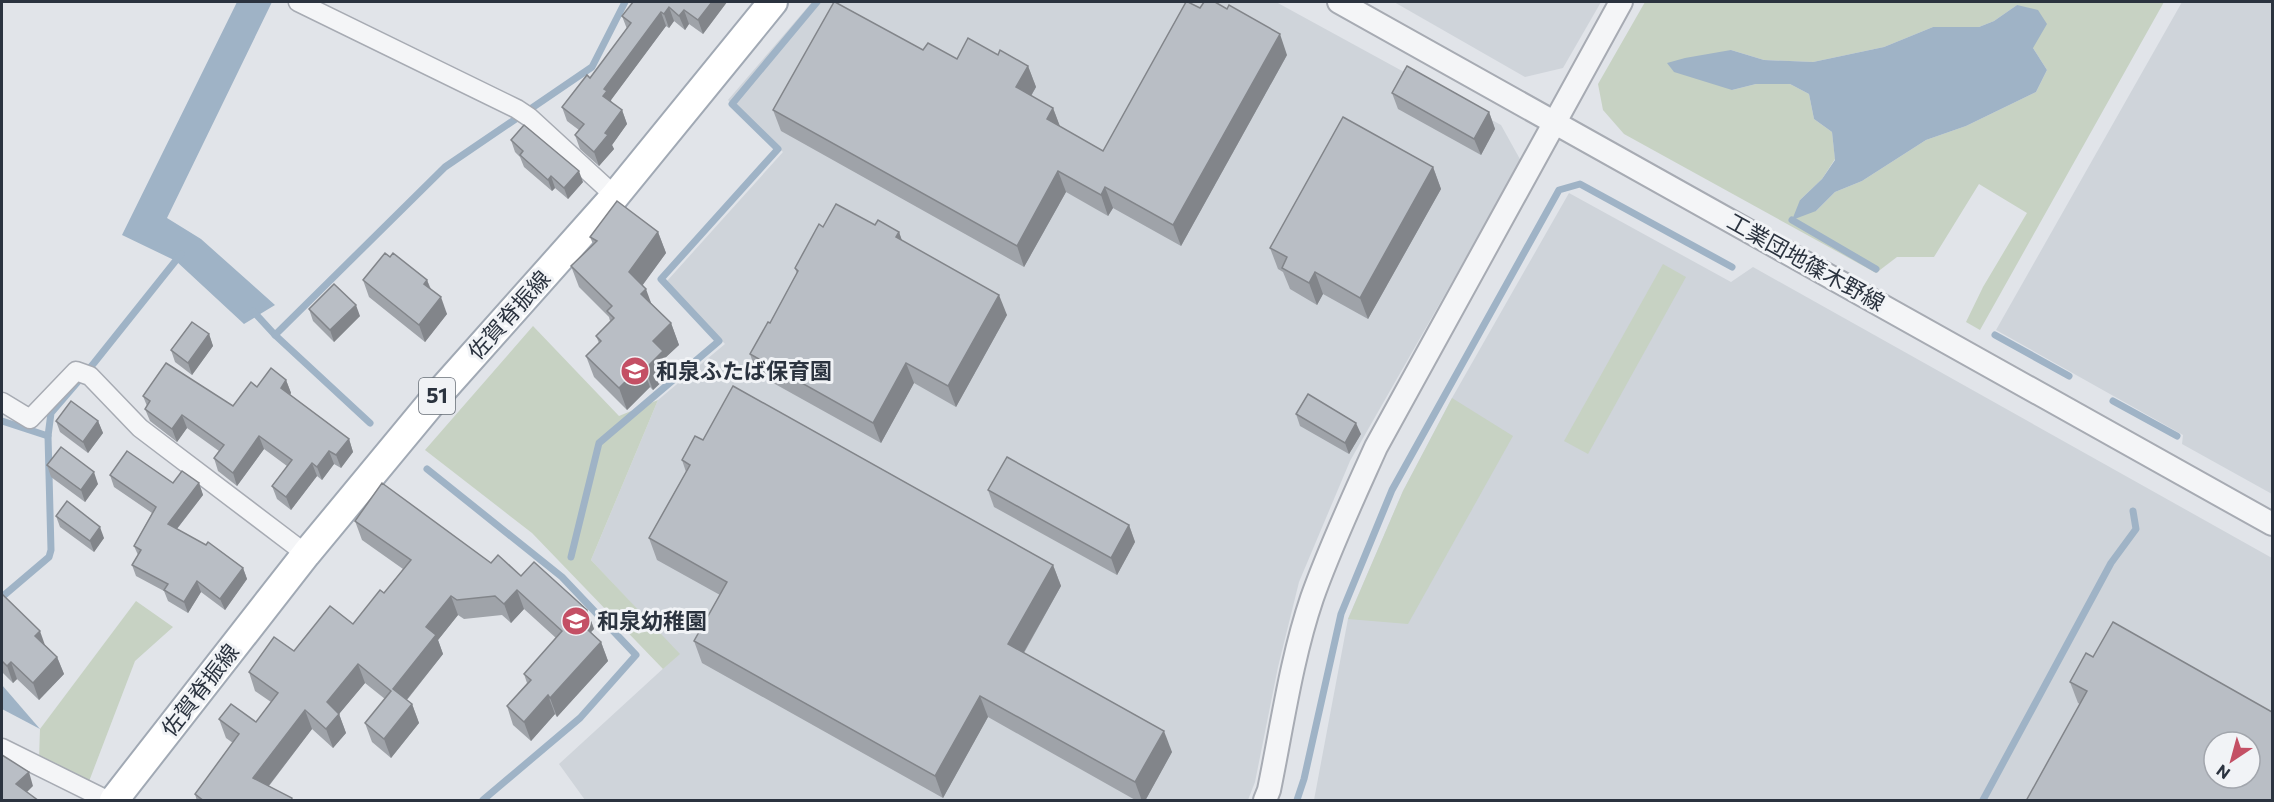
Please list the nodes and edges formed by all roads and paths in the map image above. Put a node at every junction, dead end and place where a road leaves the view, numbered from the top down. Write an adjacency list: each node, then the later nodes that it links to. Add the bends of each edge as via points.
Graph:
1 (298, 2): 6 (street, via 523,113)
2 (773, 2): 6 (main road, 佐賀脊振線 / 51)
3 (1339, 2): 5 (street, 工業団地篠木野線)
4 (1621, 2): 5 (street)
5 (1555, 122): 8 (street, 工業団地篠木野線); 13 (street, via 1376,447 1352,499 1312,599)
6 (615, 196): 9 (main road, 佐賀脊振線 / 51, via 436,397)
7 (2, 402): 9 (street, via 30,419 83,373 140,428)
8 (2272, 524)
9 (306, 554): 12 (main road, 佐賀脊振線 / 51)
10 (2, 748): 11 (street)
11 (107, 801)
12 (114, 801)
13 (1265, 801)

